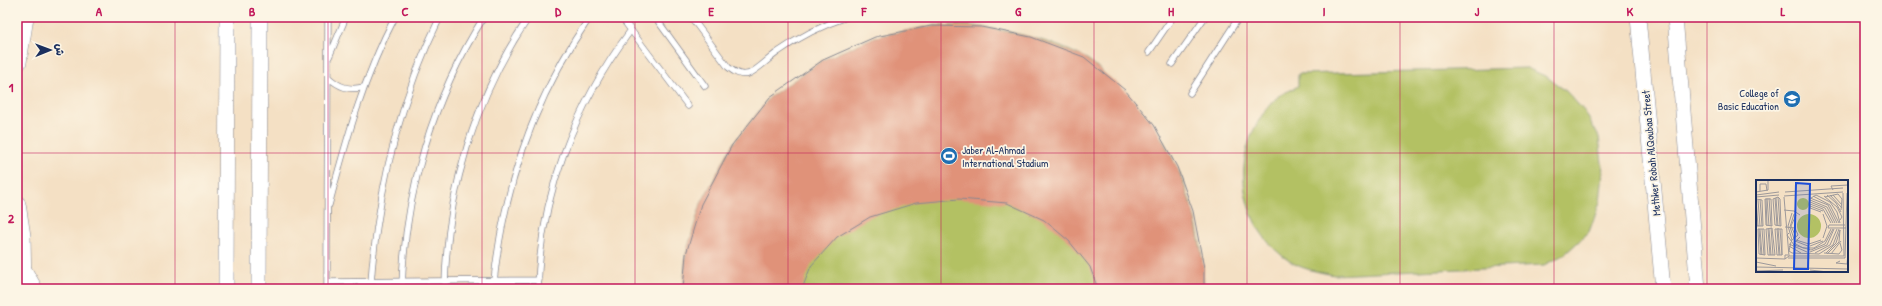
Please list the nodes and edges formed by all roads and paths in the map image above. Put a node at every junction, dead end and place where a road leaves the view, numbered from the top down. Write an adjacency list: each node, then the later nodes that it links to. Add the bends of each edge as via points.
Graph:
1 (24, 17): 23 (highway)
2 (227, 17): 42 (street)
3 (260, 17): 43 (street)
4 (328, 17): 22 (lane)
5 (346, 17): 22 (lane)
6 (395, 17): 27 (lane)
7 (440, 17): 38 (lane, via 415,74 392,145 379,204)
8 (484, 17): 34 (lane, via 451,77 429,133 411,206)
9 (529, 17): 35 (lane, via 495,77 467,147 452,213)
10 (590, 17): 36 (lane, via 551,82 526,139 506,205)
11 (621, 17): 20 (lane)
12 (655, 17): 26 (lane)
13 (691, 17): 14 (lane, via 728,67 744,74 752,72 804,35)
14 (847, 17)
15 (1173, 17): 21 (lane)
16 (1205, 17): 24 (lane)
17 (1238, 17): 28 (lane)
18 (1638, 17): 39 (street, Methker Robah AlQoubaa Street)
19 (1675, 17): 48 (street)
20 (631, 30): 29 (lane); 33 (lane, via 594,85 566,147 547,212)
21 (1149, 52)
22 (328, 60): 25 (lane)
23 (17, 62)
24 (1172, 64)
25 (328, 77): 27 (lane, via 346,88); 31 (lane)
26 (706, 86)
27 (364, 87): 31 (lane)
28 (1190, 93)
29 (688, 106)
30 (17, 204): 32 (main road)
31 (327, 214): 37 (lane)
32 (23, 268): 40 (main road); 41 (street)
33 (539, 280): 36 (lane); 47 (lane)
34 (402, 281): 35 (lane); 38 (lane); 45 (lane)
35 (445, 281): 36 (lane); 46 (lane)
36 (494, 281)
37 (327, 282): 38 (lane); 44 (lane)
38 (371, 282)
39 (1661, 286)
40 (23, 289)
41 (35, 289)
42 (226, 289)
43 (259, 289)
44 (327, 289)
45 (402, 289)
46 (445, 289)
47 (538, 289)
48 (1698, 289)

